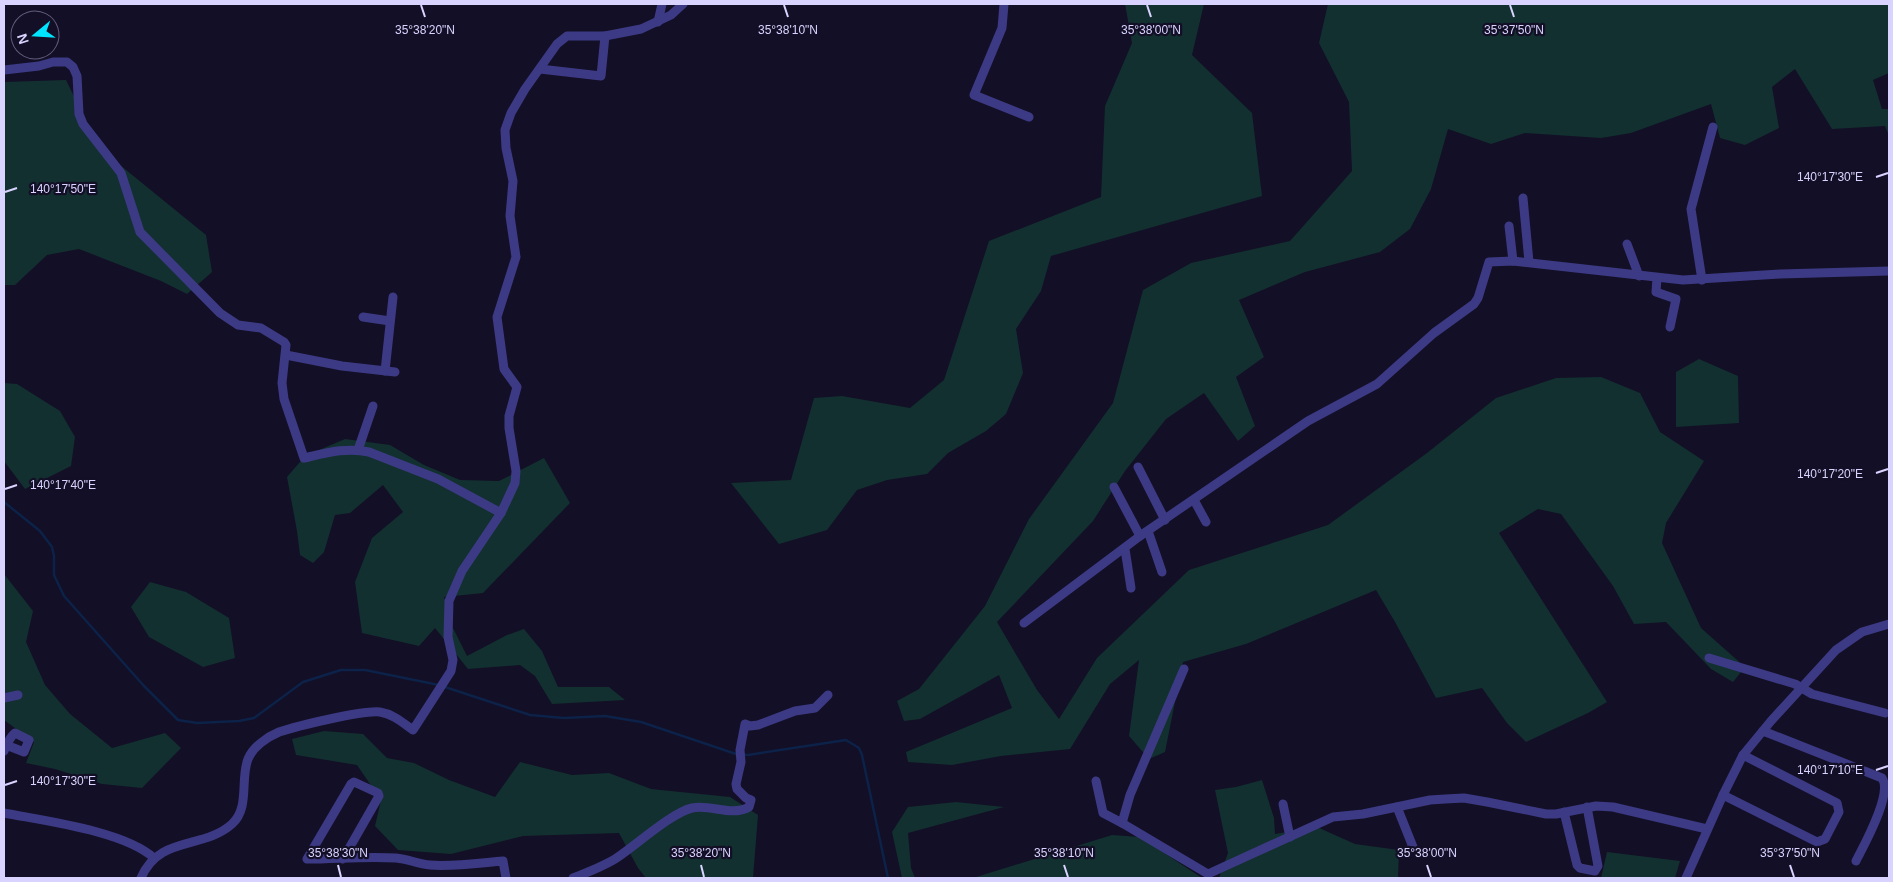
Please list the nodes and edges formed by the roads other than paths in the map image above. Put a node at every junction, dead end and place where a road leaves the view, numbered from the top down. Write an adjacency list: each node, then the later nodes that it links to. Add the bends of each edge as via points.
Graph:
1 (662, 4): 4 (street)
2 (683, 4): 4 (street)
3 (1004, 4): 8 (street, via 1002,28 974,95)
4 (658, 22): 5 (street)
5 (605, 36): 6 (street, via 567,36); 6 (street, via 601,76)
6 (540, 69): 31 (street, via 511,112 505,130 513,181 510,216 516,257 497,324 504,369 516,387 509,416 516,471 515,483)
7 (4, 70): 23 (street, via 53,62 67,62 73,67 83,124 121,173 140,232 220,313 238,325 262,328 284,342)
8 (1029, 117)
9 (1713, 127): 18 (street, via 1691,209)
10 (1523, 198): 14 (street)
11 (1509, 226): 13 (street)
12 (1627, 244): 16 (street)
13 (1513, 261): 14 (street); 30 (street, via 1490,262 1474,304 1377,384 1308,421)
14 (1529, 262): 16 (street)
15 (1889, 271): 18 (street)
16 (1638, 276): 17 (street)
17 (1657, 278): 18 (street); 22 (street, via 1656,292 1676,299)
18 (1702, 280)
19 (393, 297): 21 (street)
20 (363, 317): 21 (street)
21 (390, 320): 24 (street)
22 (1670, 327)
23 (286, 355): 24 (street); 27 (street, via 282,382 284,399 304,458)
24 (385, 371): 25 (street)
25 (395, 372)
26 (373, 406): 27 (street)
27 (358, 450): 31 (street, via 383,456 438,479)
28 (1138, 467): 32 (street)
29 (1114, 487): 35 (street)
30 (1194, 500): 32 (street); 33 (street)
31 (501, 513): 61 (street, via 454,587 449,602 448,627 453,665 413,730 389,714 379,712 278,732 264,740 248,759 242,808 234,823)
32 (1165, 520): 34 (street)
33 (1206, 522)
34 (1148, 531): 35 (street); 37 (street)
35 (1140, 536): 36 (street)
36 (1124, 549): 38 (street); 39 (street)
37 (1162, 572)
38 (1131, 588)
39 (1024, 623)
40 (1889, 624): 43 (street, via 1851,638)
41 (1709, 658): 43 (street)
42 (1184, 669): 57 (street, via 1130,795)
43 (1801, 688): 47 (street, via 1812,694); 48 (street)
44 (18, 695): 46 (street)
45 (828, 695): 66 (street, via 815,708 795,711 758,725 745,724 736,784 737,789 750,800 749,807 736,811 692,808 618,857)
46 (4, 698)
47 (1885, 713)
48 (1763, 731): 49 (street); 63 (street, via 1885,781 1881,812)
49 (1743, 755): 51 (street); 51 (street, via 1837,803 1839,812 1825,839 1817,842)
50 (1096, 781): 57 (street, via 1103,813)
51 (1723, 794): 58 (street)
52 (1283, 804): 59 (street)
53 (1397, 807): 55 (street, via 1430,800 1464,798 1546,814); 59 (street, via 1333,817); 60 (street, via 1413,847)
54 (1587, 807): 55 (street); 55 (street, via 1598,866 1595,871 1580,868 1577,864); 58 (street, via 1613,807)
55 (1564, 812)
56 (4, 813): 61 (street, via 106,834 144,848)
57 (1122, 823): 59 (street, via 1208,874)
58 (1707, 829): 67 (street)
59 (1290, 838)
60 (1402, 854)
61 (154, 858): 64 (street)
62 (343, 859): 62 (street, via 379,796 354,782 307,859); 65 (street, via 394,858 438,866 503,861)
63 (1856, 862)
64 (140, 878)
65 (506, 878)
66 (573, 878)
67 (1686, 878)

